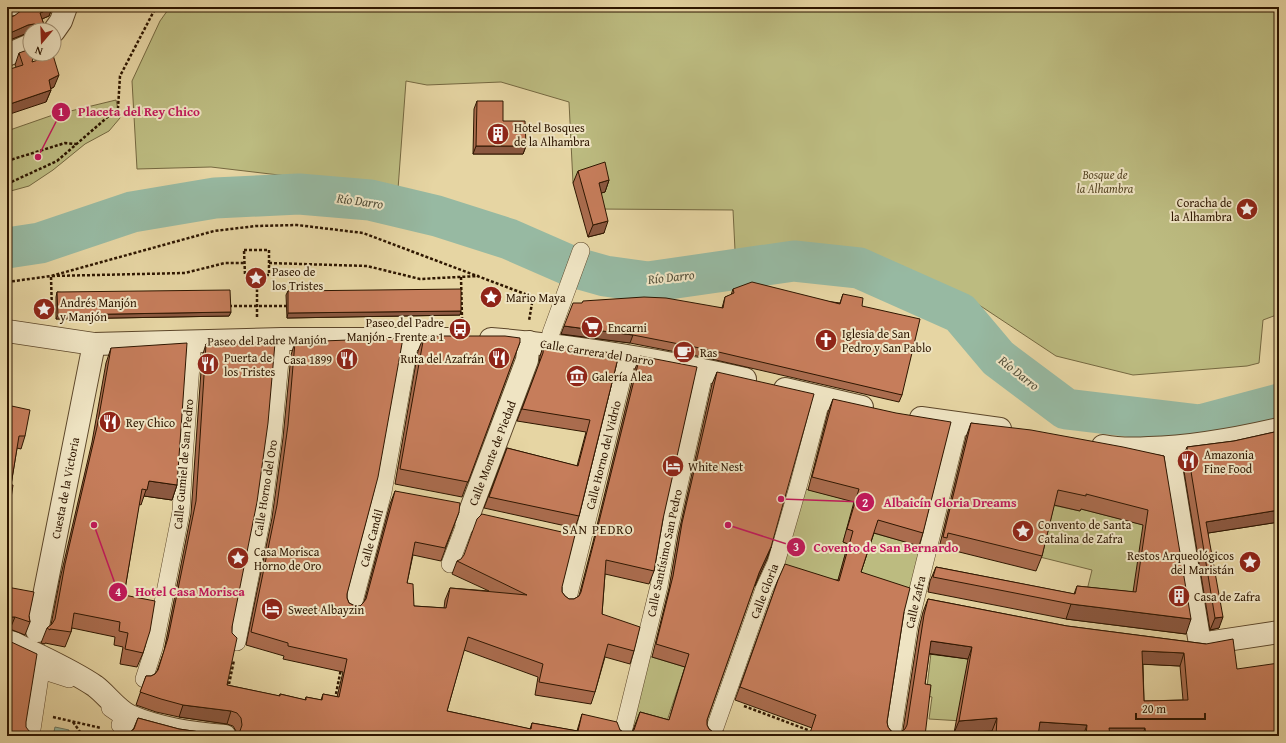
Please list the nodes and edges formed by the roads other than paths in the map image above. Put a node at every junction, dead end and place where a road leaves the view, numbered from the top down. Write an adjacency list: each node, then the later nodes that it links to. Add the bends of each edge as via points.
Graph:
1 (66, 7): 4 (street)
2 (19, 8): 3 (lane)
3 (7, 19)
4 (60, 22)
5 (22, 48): 6 (street)
6 (7, 55)
7 (581, 251): 9 (street, via 551,332)
8 (7, 331): 13 (street, Paseo del Padre Manjón)
9 (535, 338): 11 (street, Paseo del Padre Manjón); 14 (street, Calle Carrera del Darro); 24 (street, Calle Monte de Piedad)
10 (282, 339): 11 (street, Paseo del Padre Manjón); 12 (street, Paseo del Padre Manjón); 31 (street, Calle Horno del Oro, via 262,517)
11 (409, 339): 27 (street, Calle Candil, via 390,493)
12 (192, 342): 13 (street, Paseo del Padre Manjón); 32 (street, Calle Gumiel de San Pedro, via 181,512 154,648)
13 (94, 344): 28 (street, Cuesta de la Victoria)
14 (628, 355): 15 (street, Calle Carrera del Darro); 26 (street, Calle Horno del Vidrio, via 576,538)
15 (705, 370): 16 (street, Calle Carrera del Darro); 36 (street, Calle Santísimo San Pedro, via 668,534 659,586)
16 (822, 397): 17 (street, Calle Carrera del Darro); 37 (street, Calle Gloria, via 776,563 764,589)
17 (880, 411)
18 (902, 416): 19 (street)
19 (959, 424): 21 (street); 38 (street, Calle Zafra, via 923,601 909,626)
20 (1279, 430): 23 (street, via 1227,441)
21 (1020, 431)
22 (1080, 442): 23 (street, via 1118,449)
23 (1168, 448): 29 (street, via 1192,644)
24 (469, 514): 25 (street, Calle Monte de Piedad)
25 (450, 564)
26 (566, 602)
27 (352, 610)
28 (36, 631)
29 (1279, 632)
30 (7, 641): 35 (street, via 96,686 128,715 160,727)
31 (237, 642)
32 (144, 679)
33 (31, 736): 34 (street, via 41,670 66,677 87,689 123,717 120,725 124,726)
34 (122, 736)
35 (225, 736)
36 (622, 736)
37 (712, 736)
38 (892, 736)

